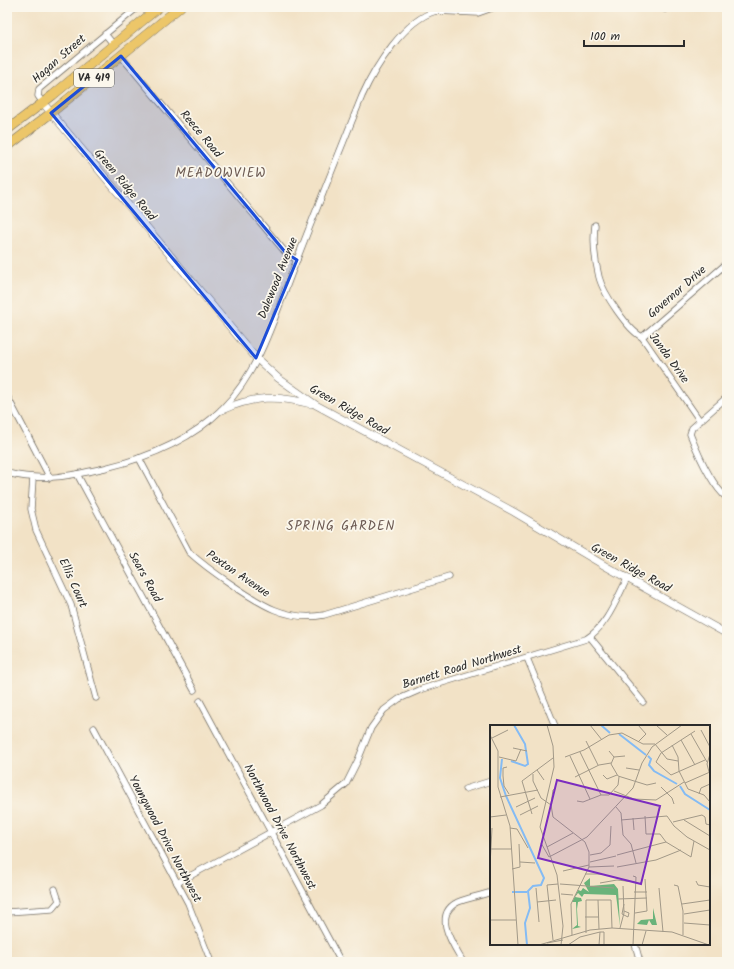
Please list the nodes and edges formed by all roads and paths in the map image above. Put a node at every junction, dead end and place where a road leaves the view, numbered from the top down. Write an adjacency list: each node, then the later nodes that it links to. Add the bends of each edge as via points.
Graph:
1 (138, 7): 5 (street, Hagan Street)
2 (159, 7): 6 (main road, VA 419)
3 (180, 7): 7 (main road, VA 419)
4 (495, 7): 13 (street, Dalewood Avenue, via 478,13 430,13 411,26 393,46 377,68 362,96)
5 (105, 34): 6 (street, Hagan Street); 8 (street, Hagan Street, via 38,90 38,96)
6 (114, 45): 8 (main road, VA 419)
7 (121, 56): 9 (main road, VA 419); 13 (street, Reece Road, via 286,253)
8 (43, 103): 9 (street, Green Ridge Road); 10 (main road, VA 419)
9 (51, 113): 11 (main road, VA 419); 16 (street, Green Ridge Road)
10 (7, 130)
11 (7, 147)
12 (595, 225): 15 (street, Janda Drive, via 594,241 601,282 631,328)
13 (297, 260): 16 (street, Dalewood Avenue)
14 (727, 263): 15 (street, Governor Drive)
15 (642, 337): 21 (street, Janda Drive)
16 (256, 358): 19 (street, Green Ridge Road); 20 (street, Dalewood Avenue, via 242,384)
17 (7, 396): 26 (street)
18 (727, 397): 21 (street)
19 (316, 406): 20 (street, via 297,400 266,397); 29 (street, Green Ridge Road, via 514,512)
20 (222, 410): 22 (street, Dalewood Avenue, via 193,432 165,448)
21 (700, 420): 27 (street, via 690,434 713,481)
22 (139, 458): 24 (street, Dalewood Avenue); 28 (street, Pexton Avenue, via 189,552 200,563 260,604 275,610 311,618)
23 (7, 473): 25 (street, Dalewood Avenue)
24 (77, 474): 26 (street, Dalewood Avenue); 33 (street, Sears Road)
25 (32, 478): 26 (street, Dalewood Avenue); 34 (street, Ellis Court, via 31,509 36,530 71,605)
26 (50, 478)
27 (727, 498)
28 (449, 578)
29 (627, 579): 30 (street, Green Ridge Road); 31 (street, Barnett Road Northwest, via 605,622)
30 (727, 634)
31 (590, 638): 32 (street, Barnett Road Northwest); 36 (street)
32 (526, 658): 37 (street); 41 (street, Barnett Road Northwest, via 422,689 395,701 384,710 371,728 353,773 342,788 321,805)
33 (194, 690)
34 (96, 698)
35 (200, 702): 41 (street, Northwood Drive Northwest)
36 (643, 702)
37 (555, 725)
38 (94, 728): 42 (street, Youngwood Drive Northwest)
39 (490, 781): 40 (street)
40 (465, 789)
41 (270, 833): 42 (street, Barnett Road Northwest); 48 (street, Northwood Drive Northwest)
42 (177, 883): 47 (street, Youngwood Drive Northwest)
43 (55, 889): 45 (street, via 59,902 52,909)
44 (490, 892): 49 (street, via 458,902 446,915 445,926)
45 (7, 912)
46 (635, 945): 50 (street)
47 (210, 962)
48 (341, 962)
49 (464, 962)
50 (640, 962)

